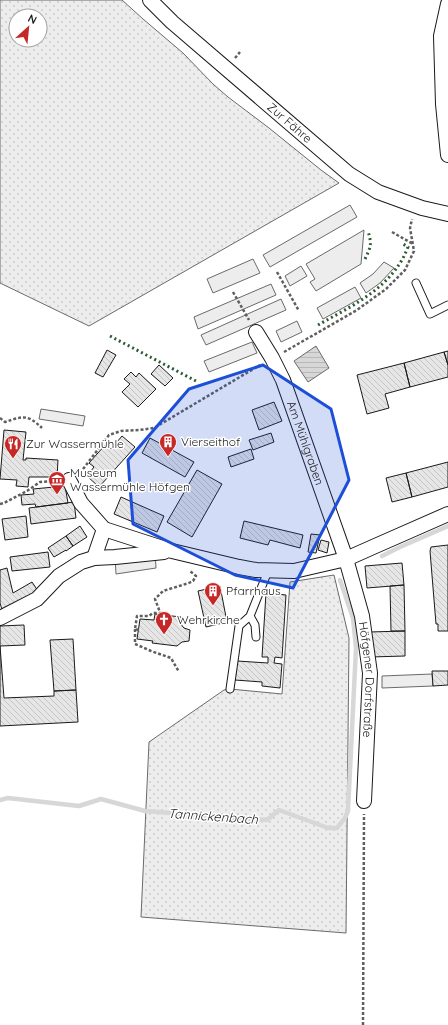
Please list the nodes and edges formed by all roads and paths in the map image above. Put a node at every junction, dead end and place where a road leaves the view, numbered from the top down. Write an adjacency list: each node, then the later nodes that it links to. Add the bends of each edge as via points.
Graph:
1 (150, 0): 4 (street, Zur Fähre, via 172,22 349,174 378,192 422,208)
2 (448, 4): 3 (street, via 441,36)
3 (448, 155)
4 (448, 214)
5 (392, 232): 6 (path)
6 (413, 244)
7 (277, 272): 11 (path)
8 (416, 283): 10 (lane, via 430,314)
9 (233, 292): 12 (path)
10 (448, 305)
11 (299, 311)
12 (256, 332): 21 (street, Am Mühlgraben, via 283,380)
13 (0, 418): 14 (path, via 5,422 28,417)
14 (42, 428)
15 (70, 480): 16 (path, via 40,482); 18 (street, via 81,503)
16 (0, 504)
17 (448, 514): 21 (street)
18 (104, 529): 19 (street); 20 (street)
19 (172, 551): 20 (street); 23 (street, via 239,567)
20 (94, 558): 25 (street, via 80,562 59,576 37,599)
21 (346, 559): 23 (street, via 294,571); 29 (street, Höfgener Dorfstraße, via 362,616 370,673)
22 (192, 566): 27 (path, via 189,570 196,576 193,581 163,591 156,599 161,614 137,616 135,644 171,658)
23 (268, 570): 24 (lane)
24 (250, 616): 26 (lane); 28 (lane, via 239,626)
25 (0, 618)
26 (256, 637)
27 (179, 672)
28 (230, 689)
29 (364, 801): 30 (path)
30 (363, 1025)

